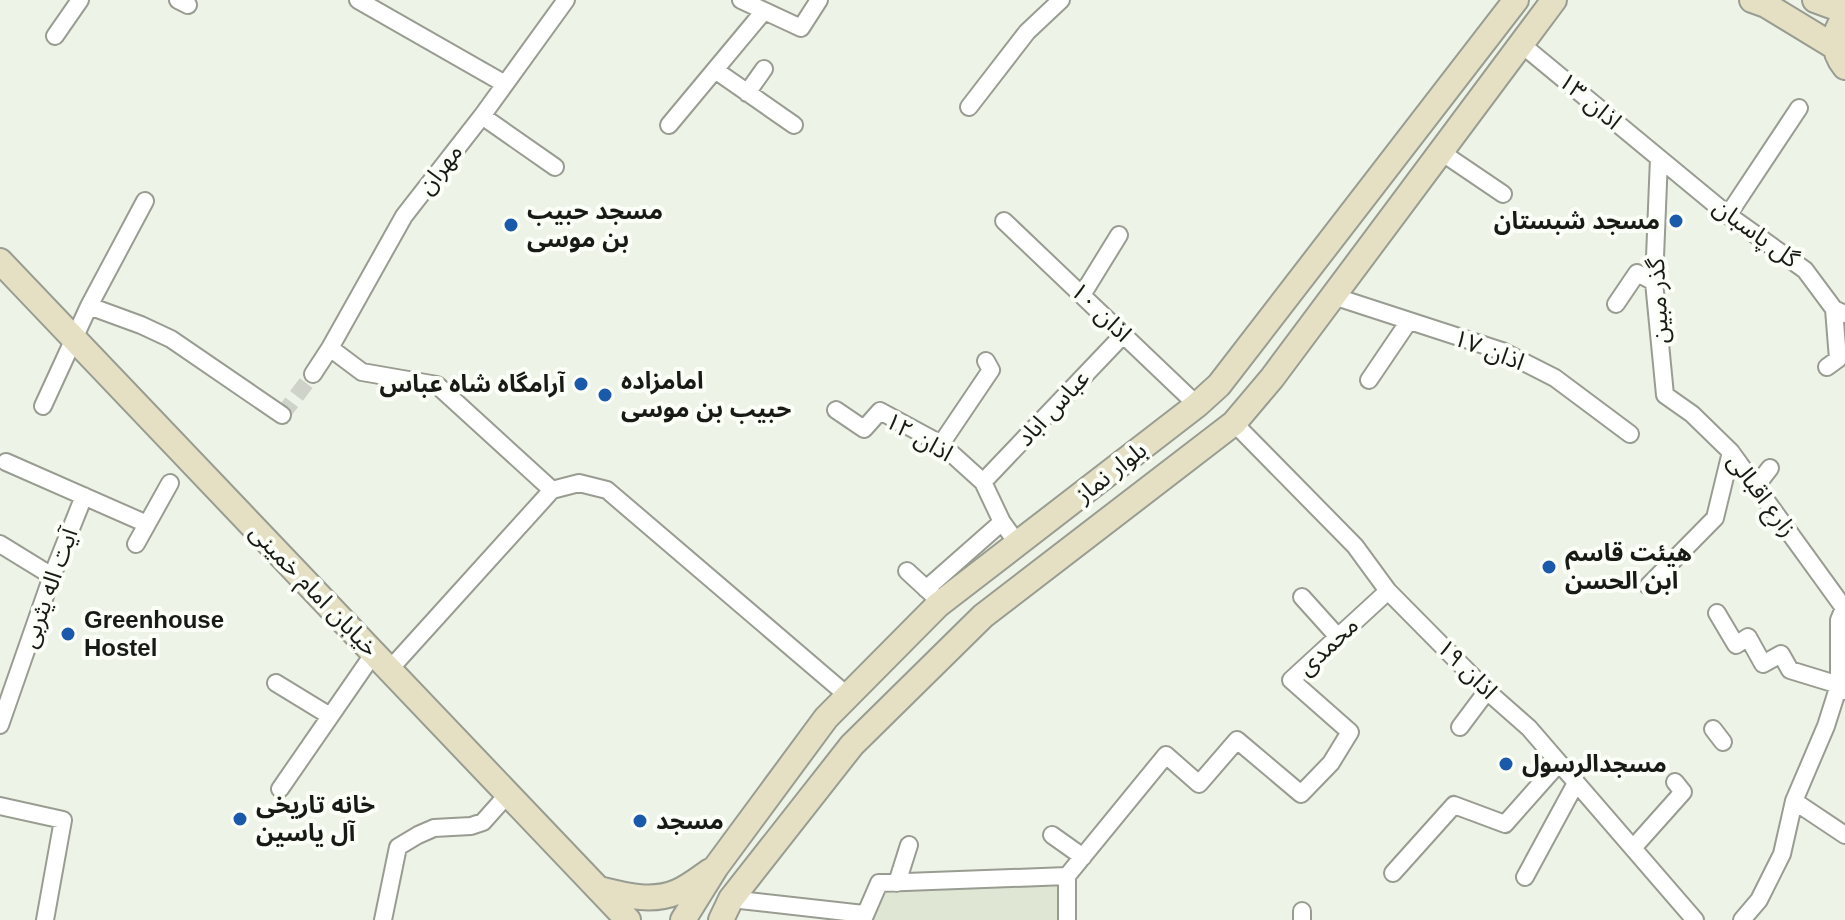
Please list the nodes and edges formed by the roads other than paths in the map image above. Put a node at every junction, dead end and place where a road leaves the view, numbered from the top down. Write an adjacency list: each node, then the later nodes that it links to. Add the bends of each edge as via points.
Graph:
1 (80, 0): 13 (street)
2 (358, 0): 18 (street)
3 (566, 0): 18 (street, مهران)
4 (741, 0): 11 (street)
5 (819, 0): 11 (street, via 801,28)
6 (1061, 0): 20 (street, via 1027,32)
7 (1516, 0): 49 (main road, بلوار نماز, via 1219,385)
8 (1554, 0): 14 (main road, بلوار نماز)
9 (1752, 0): 15 (main road)
10 (1815, 0): 12 (main road)
11 (764, 11): 17 (street)
12 (1845, 14): 15 (main road, via 1837,28)
13 (55, 36)
14 (1521, 44): 25 (main road, بلوار نماز); 26 (street, اذان ۱۳)
15 (1840, 57)
16 (764, 69): 19 (street)
17 (715, 70): 19 (street); 23 (street)
18 (505, 84): 22 (street, مهران)
19 (747, 93): 24 (street)
20 (969, 107)
21 (1799, 108): 30 (street)
22 (482, 116): 27 (street); 43 (street, مهران, via 404,216)
23 (669, 125)
24 (794, 125)
25 (1441, 152): 28 (street); 36 (main road, بلوار نماز)
26 (1659, 158): 30 (street, گل پاسبان); 34 (street, گذر مبین)
27 (555, 167)
28 (1503, 194)
29 (145, 201): 38 (street)
30 (1728, 215): 39 (street, گل پاسبان, via 1805,270)
31 (1004, 221): 35 (street, اذان ۱۰)
32 (1119, 235): 35 (street)
33 (0, 261): 42 (main road, خیابان امام خمینی)
34 (1654, 282): 37 (street, via 1637,273); 48 (street, گذر مبین)
35 (1082, 295): 41 (street, اذان ۱۰)
36 (1333, 296): 40 (street, اذان ۱۷); 53 (main road, بلوار نماز)
37 (1616, 304)
38 (89, 306): 42 (street); 52 (street, via 171,339)
39 (1840, 312): 45 (street, via 1838,359)
40 (1409, 321): 47 (street); 54 (street, اذان ۱۷, via 1502,351 1555,378)
41 (1124, 334): 49 (street, اذان ۱۰); 59 (street, عباس اباد)
42 (74, 339): 50 (street); 78 (main road, خیابان امام خمینی)
43 (330, 348): 46 (street, مهران); 62 (street, via 362,372 437,385)
44 (986, 361): 55 (street, via 991,370)
45 (1827, 367)
46 (313, 374)
47 (1369, 380)
48 (1665, 395): 56 (street, زارع اقبالی)
49 (1197, 405): 68 (main road, بلوار نماز)
50 (43, 406)
51 (836, 410): 55 (street, اذان ۱۲, via 864,429 880,411)
52 (282, 415)
53 (1234, 423): 72 (street, اذان ۱۹, via 1355,546); 99 (main road, بلوار نماز, via 983,616 852,745)
54 (1630, 434)
55 (941, 444): 59 (street, اذان ۱۲)
56 (1731, 452): 61 (street, زارع اقبالی); 71 (street, via 1715,518)
57 (6, 462): 63 (street)
58 (1770, 468): 61 (street)
59 (983, 482): 64 (street, اذان ۱۲)
60 (170, 483): 65 (street)
61 (1756, 486): 75 (street, زارع اقبالی)
62 (552, 490): 78 (street); 82 (street, via 579,483 607,490)
63 (84, 496): 65 (street); 70 (street, آیت اله یثربی)
64 (1002, 522): 68 (street, اذان ۱۲); 73 (street)
65 (147, 524): 67 (street)
66 (0, 544): 70 (street)
67 (136, 544)
68 (1018, 544): 73 (main road, بلوار نماز)
69 (907, 571): 73 (street)
70 (52, 576): 84 (street, آیت اله یثربی)
71 (1648, 586)
72 (1388, 591): 77 (street, محمدی); 81 (street, اذان ۱۹)
73 (934, 596): 82 (main road, بلوار نماز)
74 (1302, 597): 77 (street)
75 (1845, 608): 80 (street, via 1839,620)
76 (1717, 613): 80 (street, via 1736,645 1748,637 1763,664 1781,654 1790,670)
77 (1338, 637): 98 (street, محمدی, via 1291,680 1350,732 1331,763 1301,794 1237,740 1199,784 1166,755)
78 (382, 661): 83 (street); 90 (main road, خیابان امام خمینی)
79 (276, 683): 83 (street)
80 (1842, 688): 91 (street)
81 (1487, 691): 85 (street); 86 (street, اذان ۱۹)
82 (848, 696): 95 (main road, بلوار نماز)
83 (330, 716): 89 (street)
84 (0, 725)
85 (1460, 727)
86 (1559, 763): 88 (street, اذان ۱۹); 101 (street, via 1505,824 1454,805)
87 (1675, 782): 97 (street, via 1683,792)
88 (1576, 783): 97 (street, اذان ۱۹); 103 (street)
89 (280, 789)
90 (508, 794): 105 (main road, خیابان امام خمینی); 109 (street, via 483,822 434,828 398,847)
91 (1794, 801): 94 (street); 114 (street, via 1782,854 1759,900)
92 (0, 806): 108 (street, via 63,820)
93 (1052, 835): 98 (street)
94 (1845, 835)
95 (738, 838): 99 (main road); 100 (main road, بلوار نماز)
96 (909, 845): 104 (street)
97 (1633, 848): 113 (street, اذان ۱۹)
98 (1083, 857): 102 (street)
99 (764, 860): 106 (main road, بلوار نماز)
100 (716, 867): 105 (main road, via 677,892 658,897); 111 (main road, بلوار نماز)
101 (1393, 873)
102 (1067, 876): 104 (street); 112 (street)
103 (1525, 877)
104 (897, 883): 107 (street, via 879,883)
105 (598, 889): 110 (main road, خیابان امام خمینی)
106 (726, 910): 107 (street)
107 (864, 917)
108 (45, 920)
109 (383, 920)
110 (628, 920)
111 (683, 920)
112 (1067, 920)
113 (1695, 920)
114 (1742, 920)

